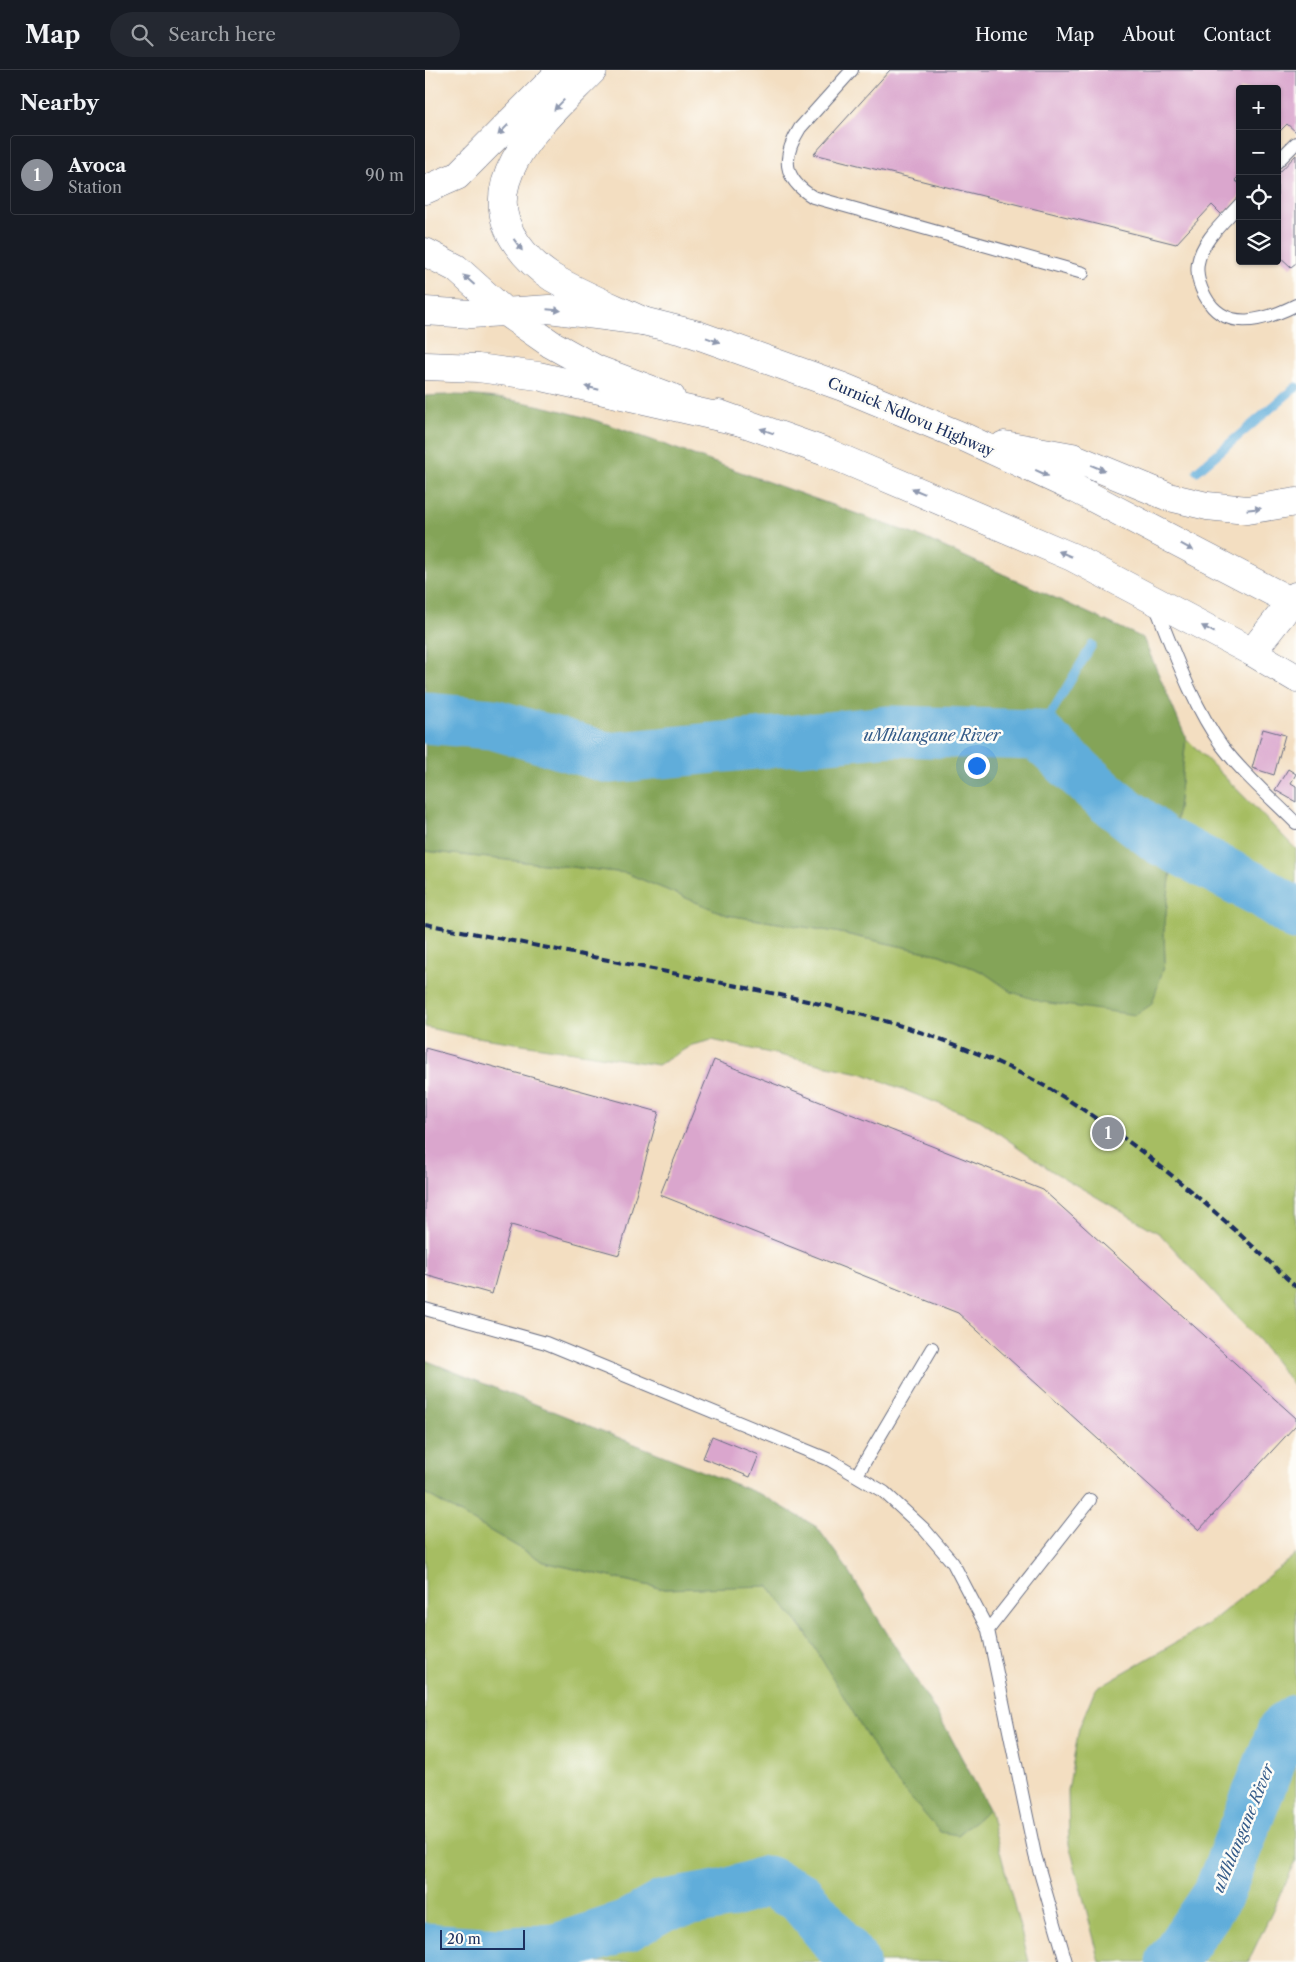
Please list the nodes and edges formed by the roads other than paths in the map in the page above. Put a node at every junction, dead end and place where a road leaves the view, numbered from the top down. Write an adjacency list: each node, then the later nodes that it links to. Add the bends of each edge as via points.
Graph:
1 (562, 70): 6 (main road, one-way to 6, via 457,176)
2 (593, 70): 13 (main road, one-way to 13, via 523,147 508,173 502,210 507,230 525,254 552,278)
3 (853, 70): 9 (lane, via 793,138 787,163 799,187 813,197)
4 (1296, 143): 5 (lane)
5 (1281, 158)
6 (425, 190)
7 (1236, 209): 10 (lane, via 1210,238 1198,263 1199,286 1209,304 1228,318 1248,321 1271,318)
8 (425, 252): 12 (main road, one-way to 8, via 457,268)
9 (1083, 273)
10 (1296, 305)
11 (425, 311): 12 (main road, Curnick Ndlovu Highway)
12 (505, 312): 13 (main road, Curnick Ndlovu Highway, one-way to 13, via 549,308); 15 (main road, via 551,344 596,369)
13 (643, 321): 16 (main road, Curnick Ndlovu Highway, one-way to 16, via 705,337 843,387)
14 (425, 366): 15 (main road, one-way to 14, via 538,376 478,368)
15 (742, 422): 18 (main road, one-way to 15, via 1063,553 826,452)
16 (966, 438): 17 (main road, one-way to 17, via 1071,457 1169,496 1207,506 1247,510); 19 (main road, Curnick Ndlovu Highway, one-way to 19, via 1076,489)
17 (1296, 502)
18 (1153, 600): 20 (main road, one-way to 18); 22 (lane, via 1175,655 1222,746)
19 (1294, 601): 20 (main road)
20 (1252, 652): 21 (main road)
21 (1296, 678)
22 (1296, 822)
23 (425, 1309): 25 (lane, via 546,1343 745,1423)
24 (932, 1348): 25 (lane)
25 (857, 1475): 27 (lane, via 885,1492 953,1563)
26 (1090, 1500): 27 (lane)
27 (988, 1630): 28 (lane, via 1035,1855)
28 (1066, 1962)

